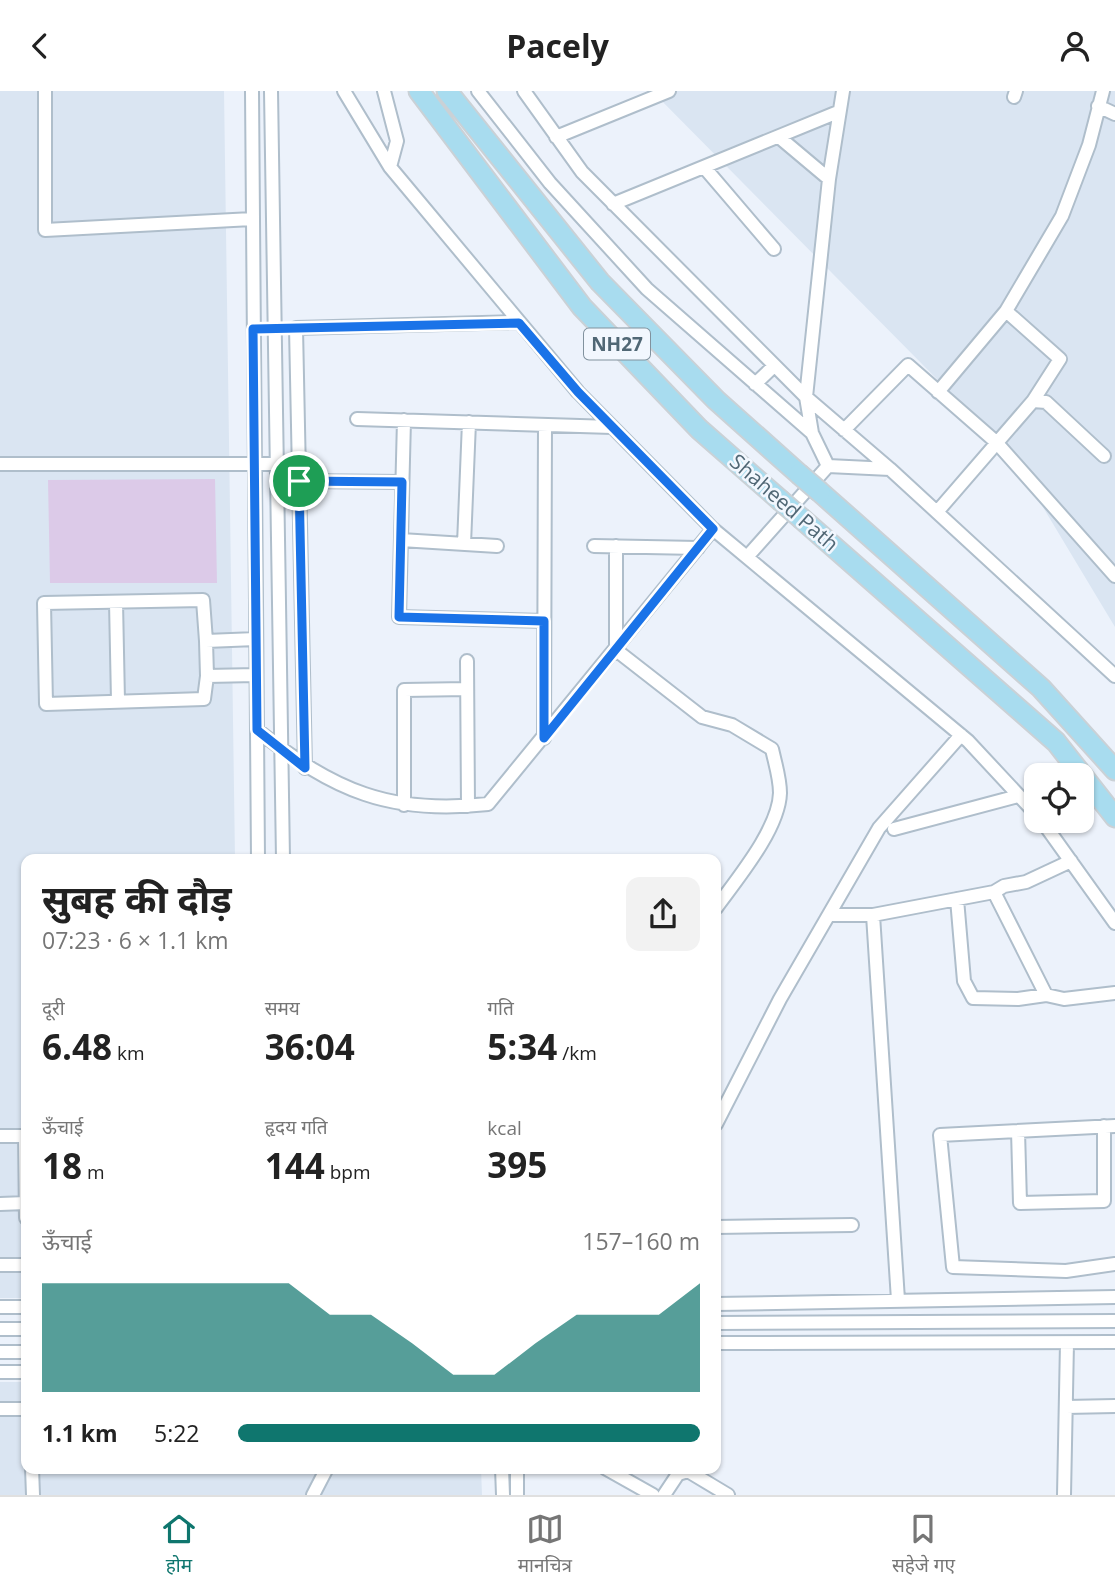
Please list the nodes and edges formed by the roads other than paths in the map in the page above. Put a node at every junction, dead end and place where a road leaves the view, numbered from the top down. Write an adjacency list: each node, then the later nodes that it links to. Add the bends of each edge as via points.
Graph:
1 (44, 91): 22 (street, via 45,230)
2 (252, 91): 22 (street)
3 (271, 91): 26 (street)
4 (344, 91): 18 (street)
5 (384, 91): 18 (street, via 397,141)
6 (419, 91): 81 (highway, Shaheed Path / NH27, bridge, via 582,307 699,429 1056,742)
7 (447, 91): 76 (highway, Shaheed Path / NH27, bridge, via 600,282 716,400 1041,688)
8 (478, 91): 30 (street, via 550,183 648,289)
9 (524, 91): 16 (street)
10 (669, 91): 16 (street)
11 (843, 91): 14 (street)
12 (1103, 91): 13 (street)
13 (1098, 106): 15 (street); 24 (street, via 1089,145 1062,216)
14 (838, 112): 17 (street); 20 (street)
15 (1115, 114)
16 (556, 137): 21 (street)
17 (779, 137): 19 (street); 20 (street)
18 (390, 167): 25 (street)
19 (704, 167): 21 (street); 23 (street)
20 (829, 179): 32 (street)
21 (613, 204): 29 (street)
22 (252, 219): 28 (street)
23 (774, 249)
24 (1006, 311): 31 (street); 33 (street, via 1060,359)
25 (519, 323): 27 (street); 38 (street)
26 (273, 328): 27 (street); 28 (street); 45 (street)
27 (296, 328): 48 (street)
28 (253, 329): 44 (street)
29 (774, 366): 30 (street); 32 (street)
30 (755, 384): 40 (street)
31 (938, 392): 39 (street, via 908,365); 41 (street)
32 (806, 397): 39 (street); 40 (street)
33 (1033, 401): 41 (street); 42 (street, via 1046,402)
34 (357, 419): 35 (street)
35 (404, 420): 36 (street); 49 (street)
36 (469, 422): 37 (street); 53 (street)
37 (545, 425): 38 (street); 61 (street)
38 (612, 427): 51 (street)
39 (844, 430): 47 (street)
40 (812, 433): 46 (street)
41 (996, 442): 50 (street); 59 (street)
42 (1104, 456)
43 (0, 464): 44 (street)
44 (255, 464): 45 (street); 62 (street)
45 (276, 464): 74 (street)
46 (828, 465): 47 (street); 58 (street)
47 (890, 469): 50 (street)
48 (299, 481): 49 (street); 75 (street)
49 (402, 482): 52 (street)
50 (937, 512): 67 (street)
51 (713, 529): 57 (street); 58 (street)
52 (401, 541): 53 (street); 61 (street, via 399,617)
53 (464, 544): 54 (street)
54 (497, 546)
55 (594, 546): 56 (street)
56 (616, 546): 57 (street); 64 (street)
57 (698, 548): 64 (street)
58 (747, 557): 72 (street)
59 (1115, 576)
60 (116, 601): 63 (street, via 203,600); 70 (street); 70 (street, via 44,603 45,703)
61 (544, 621): 73 (street)
62 (256, 639): 63 (street); 66 (street)
63 (206, 641): 68 (street)
64 (616, 650): 73 (street); 91 (street, via 702,717 732,725 772,749 780,795 746,868)
65 (467, 661): 69 (street)
66 (256, 675): 68 (street); 71 (street)
67 (1115, 676)
68 (207, 677): 70 (street, via 204,699)
69 (467, 689): 79 (street, via 404,690); 80 (street)
70 (118, 701)
71 (257, 730): 74 (street); 84 (street)
72 (961, 735): 77 (street); 92 (street, via 879,828)
73 (544, 738): 80 (street, via 488,804)
74 (281, 749): 75 (street); 85 (street)
75 (305, 768): 79 (street, via 374,798)
76 (1115, 770)
77 (1018, 796): 78 (street); 82 (street)
78 (1024, 802)
79 (404, 805): 80 (street)
80 (468, 806)
81 (1115, 817)
82 (894, 829)
83 (1051, 833): 88 (street)
84 (258, 846): 85 (street); 86 (street)
85 (282, 846): 87 (street)
86 (258, 854)
87 (283, 854)
88 (1071, 861): 89 (street); 94 (street)
89 (994, 892): 90 (street); 96 (street)
90 (957, 899): 93 (street); 96 (street, via 969,994 990,999)
91 (721, 901)
92 (831, 915): 93 (street); 97 (street, via 780,999)
93 (873, 915): 110 (street)
94 (1115, 923)
95 (1115, 993): 96 (street, via 1064,999)
96 (1046, 995)
97 (721, 1114)
98 (1110, 1126): 99 (street); 99 (street, via 1104,1201 1020,1203)
99 (1018, 1131): 106 (street, via 940,1135 953,1267 1066,1271)
100 (0, 1136): 101 (street)
101 (21, 1136)
102 (21, 1203): 103 (street)
103 (0, 1204)
104 (852, 1225): 105 (street)
105 (721, 1227)
106 (1115, 1264)
107 (0, 1265): 108 (street)
108 (21, 1265)
109 (1115, 1297): 110 (street)
110 (898, 1300): 111 (street)
111 (721, 1304)
112 (0, 1307): 113 (street)
113 (21, 1307)
114 (1115, 1321): 115 (street)
115 (721, 1323)
116 (0, 1329): 117 (street)
117 (21, 1329)
118 (1115, 1342): 120 (street)
119 (721, 1343): 120 (street)
120 (1067, 1343): 125 (street)
121 (0, 1352): 122 (street)
122 (21, 1352)
123 (0, 1372): 124 (street)
124 (21, 1372)
125 (1066, 1406): 126 (street); 143 (street)
126 (1115, 1406)
127 (0, 1409): 128 (street)
128 (21, 1409)
129 (32, 1474): 136 (street)
130 (324, 1474): 137 (street)
131 (502, 1474): 138 (street)
132 (517, 1474): 139 (street)
133 (616, 1474): 140 (street)
134 (678, 1474): 141 (street)
135 (691, 1474): 142 (street)
136 (33, 1495)
137 (313, 1495)
138 (503, 1495)
139 (517, 1495)
140 (653, 1495)
141 (664, 1495)
142 (728, 1495)
143 (1064, 1495)

